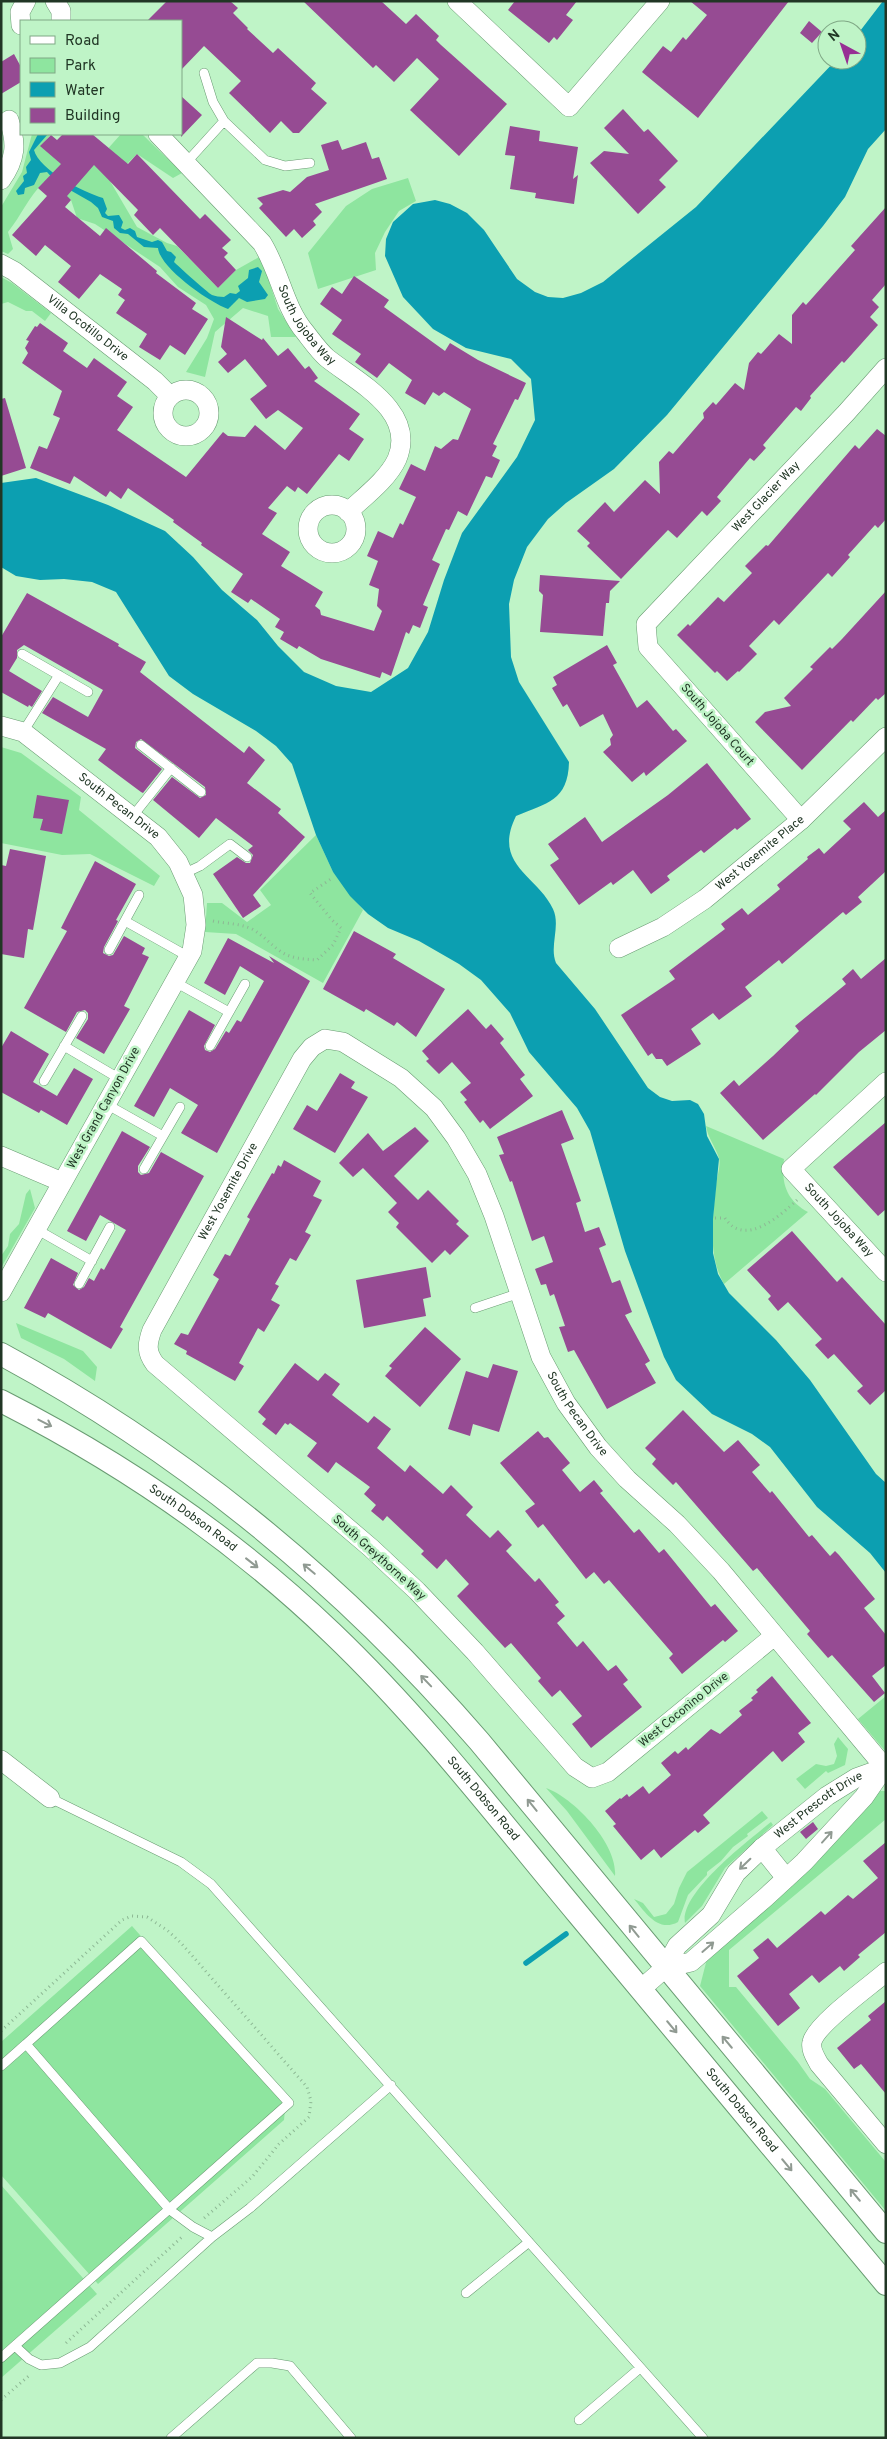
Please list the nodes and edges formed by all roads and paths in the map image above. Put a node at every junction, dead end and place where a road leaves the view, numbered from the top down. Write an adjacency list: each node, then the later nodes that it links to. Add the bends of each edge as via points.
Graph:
1 (26, 1): 5 (street, via 20,12)
2 (55, 1): 6 (street, via 61,10)
3 (457, 1): 4 (street, via 569,107)
4 (660, 1)
5 (21, 20)
6 (61, 20)
7 (204, 73): 9 (lane)
8 (11, 119): 13 (street, via 14,155)
9 (224, 121): 11 (lane); 12 (lane, via 265,160 285,166)
10 (159, 135): 11 (street, South Jojoba Way)
11 (186, 163): 17 (street, South Jojoba Way, via 262,244 273,262 292,314 303,331 325,356 394,413 400,442 397,459)
12 (310, 164)
13 (1, 180)
14 (1, 264): 16 (street, Villa Ocotillo Drive, via 132,363)
15 (886, 368): 18 (street, West Glacier Way)
16 (170, 396)
17 (348, 512)
18 (646, 624): 29 (street, South Jojoba Court, via 648,647)
19 (22, 654): 20 (lane)
20 (59, 675): 21 (lane); 23 (lane)
21 (88, 692)
22 (1, 726): 23 (street, South Pecan Drive)
23 (23, 732): 28 (street, South Pecan Drive)
24 (886, 737): 29 (street, West Yosemite Place)
25 (142, 745): 26 (lane)
26 (171, 768): 27 (lane); 28 (lane)
27 (201, 792)
28 (132, 817): 31 (street, South Pecan Drive, via 158,837)
29 (801, 820): 36 (street, West Yosemite Place, via 705,899 662,927)
30 (247, 857): 31 (lane, via 230,844)
31 (184, 874): 34 (street, South Pecan Drive, via 193,895)
32 (331, 879): 34 (path, via 310,893 341,928 333,945 317,960 296,958 280,951 265,937 243,926)
33 (139, 895): 35 (lane)
34 (195, 920): 38 (street, West Grand Canyon Drive)
35 (124, 921): 37 (lane); 38 (lane)
36 (619, 948)
37 (108, 950)
38 (189, 957): 39 (street, West Grand Canyon Drive)
39 (175, 982): 41 (lane); 46 (street, West Grand Canyon Drive)
40 (245, 984): 41 (lane)
41 (229, 1012): 45 (lane)
42 (82, 1016): 44 (lane)
43 (325, 1039): 63 (street, South Pecan Drive, via 343,1042 401,1078 434,1108 477,1174); 66 (street, West Yosemite Drive, via 302,1059 152,1330)
44 (64, 1046): 46 (lane); 47 (lane)
45 (210, 1046)
46 (120, 1079): 49 (street, West Grand Canyon Drive)
47 (44, 1081)
48 (886, 1082): 55 (street, South Jojoba Way, via 791,1168)
49 (106, 1104): 51 (lane); 54 (street, West Grand Canyon Drive)
50 (180, 1107): 51 (lane)
51 (163, 1136): 53 (lane)
52 (1, 1156): 54 (street)
53 (144, 1169)
54 (62, 1182): 58 (street, West Grand Canyon Drive)
55 (809, 1188): 56 (path, via 781,1215 760,1228 742,1230 729,1225 725,1218); 60 (street, South Jojoba Way)
56 (715, 1218)
57 (110, 1227): 59 (lane)
58 (36, 1229): 59 (lane); 62 (street, West Grand Canyon Drive)
59 (92, 1261): 61 (lane)
60 (886, 1272)
61 (80, 1284)
62 (1, 1292)
63 (520, 1293): 64 (lane); 68 (street, South Pecan Drive, via 541,1356 566,1403 598,1447 627,1480 677,1524)
64 (475, 1308)
65 (1, 1354): 75 (street, one-way to 65, via 434,1690 330,1586 220,1496 164,1455 65,1389)
66 (148, 1355): 71 (street, South Greythorne Way, via 417,1591 575,1767)
67 (1, 1401): 77 (street, South Dobson Road, one-way to 77, via 60,1431 174,1503 291,1594 380,1681 428,1734)
68 (773, 1637): 70 (street, South Pecan Drive); 71 (street, West Coconino Drive, via 608,1772)
69 (1, 1760): 72 (street)
70 (885, 1769): 73 (street, West Prescott Drive, via 856,1778 827,1796); 74 (street, West Prescott Drive, one-way to 70, via 864,1797)
71 (592, 1778)
72 (50, 1798): 81 (lane, via 200,1874)
73 (762, 1848): 74 (street); 75 (street, West Prescott Drive, one-way to 75, via 736,1873 711,1914 677,1946)
74 (786, 1878): 75 (street, West Prescott Drive, one-way to 74, via 691,1962)
75 (665, 1968): 77 (street, West Prescott Drive); 85 (street, one-way to 75)
76 (886, 1972): 82 (street, via 827,2021 816,2032 812,2043 813,2054 820,2064)
77 (641, 1989): 88 (street, South Dobson Road, one-way to 88)
78 (1, 2031): 84 (path, via 122,1920 132,1916 147,1917 181,1943 307,2087 311,2101 308,2117 279,2144 252,2177)
79 (26, 2044): 80 (lane); 83 (lane); 83 (lane, via 141,1941 289,2104)
80 (1, 2066)
81 (391, 2085): 86 (lane); 87 (lane)
82 (886, 2144)
83 (170, 2210): 84 (lane); 90 (lane)
84 (193, 2227): 86 (lane); 92 (path)
85 (886, 2232)
86 (212, 2237): 92 (lane, via 90,2347 60,2363)
87 (529, 2242): 89 (lane); 93 (lane)
88 (886, 2284)
89 (466, 2292)
90 (15, 2346): 91 (lane); 92 (lane)
91 (1, 2358)
92 (41, 2365): 94 (path)
93 (640, 2368): 95 (lane); 98 (lane)
94 (1, 2400)
95 (579, 2420)
96 (171, 2438): 97 (lane, via 257,2363 272,2362 290,2366)
97 (351, 2438)
98 (703, 2438)

